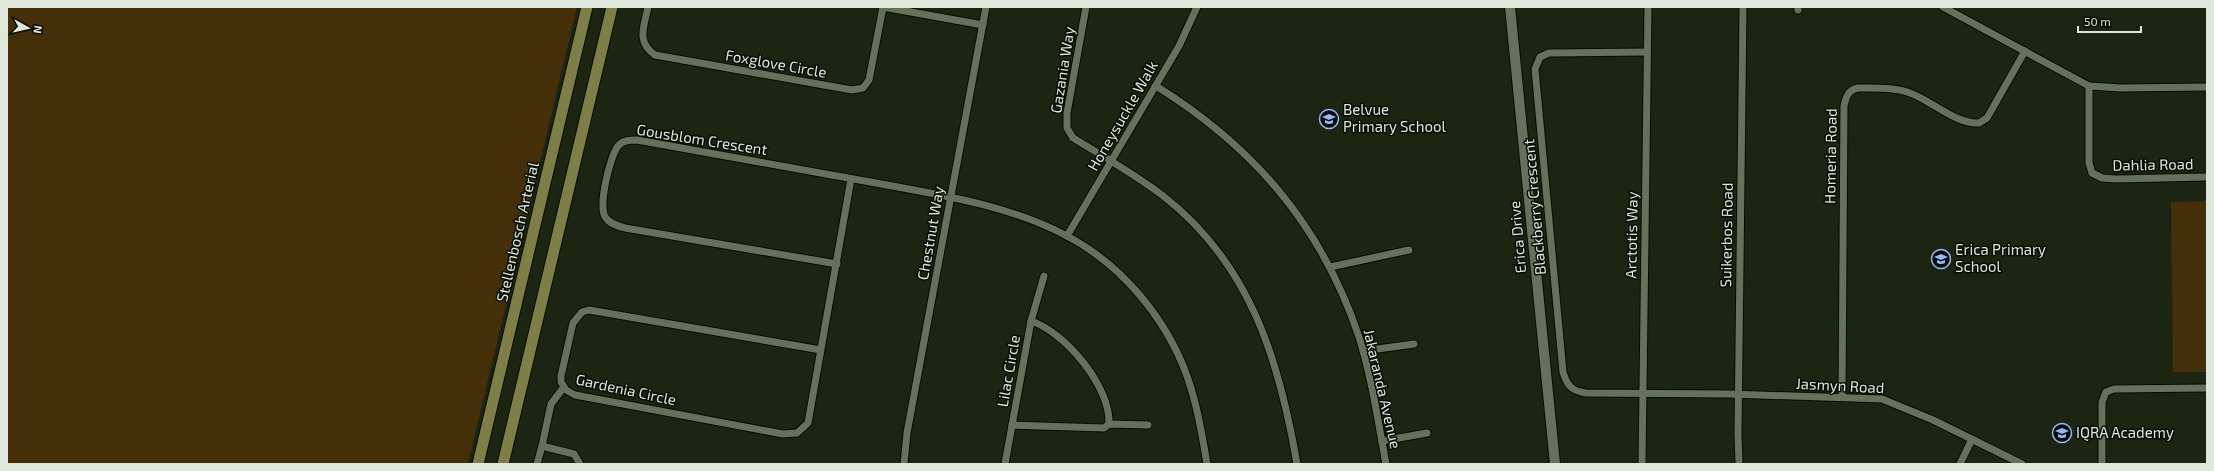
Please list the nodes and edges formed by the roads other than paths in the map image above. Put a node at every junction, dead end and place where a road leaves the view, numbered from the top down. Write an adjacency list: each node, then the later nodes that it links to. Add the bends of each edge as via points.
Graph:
1 (587, 7): 43 (main road, Stellenbosch Arterial)
2 (612, 7): 44 (main road)
3 (648, 7): 4 (street, Foxglove Circle, via 642,40 646,49 655,55 852,90 863,88 869,80)
4 (883, 7): 12 (street, Foxglove Circle)
5 (986, 7): 12 (street, Chestnut Way)
6 (1086, 7): 18 (street, Gazania Way, via 1067,113 1067,128 1073,138)
7 (1197, 7): 15 (street, Honeysuckle Walk)
8 (1510, 7): 52 (main road, Erica Drive)
9 (1648, 7): 14 (street, Arctotis Way)
10 (1743, 7): 34 (street, Suikerbos Road)
11 (1945, 8): 13 (street)
12 (983, 25): 21 (street, Chestnut Way)
13 (2025, 51): 16 (street); 35 (street, Homeria Road, via 1987,118 1979,123 1964,121 1909,93 1895,90 1858,88 1853,89 1846,97)
14 (1647, 52): 33 (street, Arctotis Way); 33 (street, Blackberry Crescent, via 1549,54 1540,57 1535,69 1566,382 1576,392)
15 (1156, 86): 18 (street, Honeysuckle Walk); 25 (street, Jakaranda Avenue, via 1241,148 1302,220)
16 (2088, 86): 17 (street); 19 (street, Dahlia Road, via 2088,163 2092,173 2102,178)
17 (2207, 87)
18 (1112, 162): 22 (street, Honeysuckle Walk); 50 (street, Gazania Way, via 1162,196 1188,218 1224,260 1241,287 1256,312 1279,374)
19 (2207, 177)
20 (851, 179): 21 (street, Gousblom Crescent); 24 (street, Gardenia Circle); 24 (street, Gousblom Crescent, via 631,140 618,145 615,151 602,202 605,218 621,227)
21 (950, 198): 22 (street, Gousblom Crescent, via 1015,215); 47 (street, Chestnut Way)
22 (1067, 236): 49 (street, Gousblom Crescent, via 1110,265 1136,290 1162,326 1177,351 1187,376 1200,424)
23 (1409, 250): 25 (street)
24 (837, 264): 29 (street, Gardenia Circle)
25 (1330, 267): 30 (street, Jakaranda Avenue)
26 (1044, 276): 27 (street, Lilac Circle)
27 (1031, 321): 36 (street, Lilac Circle, via 1054,332 1080,359 1107,406 1110,414); 37 (street, Lilac Circle)
28 (1414, 344): 30 (street)
29 (821, 350): 31 (street, Gardenia Circle, via 589,310 582,312 573,323 561,379); 31 (street, Gardenia Circle, via 808,423 797,433 792,434 575,395)
30 (1363, 351): 41 (street, Jakaranda Avenue)
31 (564, 387): 42 (street, via 551,404)
32 (2207, 388): 57 (street, via 2114,389 2106,392 2102,402)
33 (1643, 394): 34 (street, Blackberry Crescent); 53 (street, Arctotis Way)
34 (1738, 395): 35 (street, Jasmyn Road); 54 (street, Suikerbos Road)
35 (1842, 397): 40 (street, Jasmyn Road, via 1882,399)
36 (1109, 424): 37 (street, Lilac Circle, via 1104,428); 38 (street, Lilac Circle)
37 (1012, 425): 48 (street, Lilac Circle)
38 (1148, 425)
39 (1426, 434): 41 (street)
40 (1972, 439): 55 (street); 56 (street, Jasmyn Road)
41 (1382, 441): 51 (street, Jakaranda Avenue)
42 (542, 446): 45 (street); 46 (street, via 574,454)
43 (478, 464)
44 (503, 464)
45 (537, 464)
46 (580, 464)
47 (904, 464)
48 (1005, 464)
49 (1207, 464)
50 (1298, 464)
51 (1386, 464)
52 (1555, 464)
53 (1642, 464)
54 (1740, 464)
55 (1960, 464)
56 (2022, 464)
57 (2102, 464)

